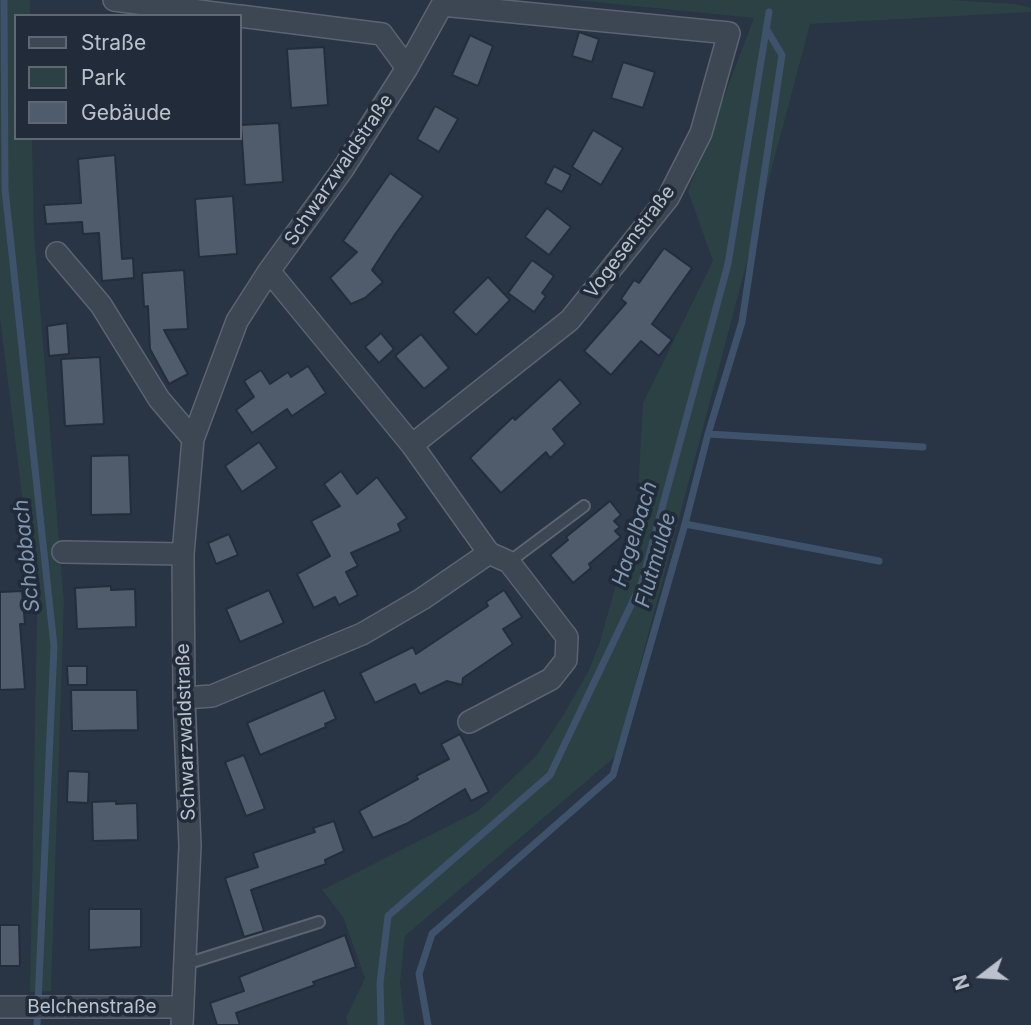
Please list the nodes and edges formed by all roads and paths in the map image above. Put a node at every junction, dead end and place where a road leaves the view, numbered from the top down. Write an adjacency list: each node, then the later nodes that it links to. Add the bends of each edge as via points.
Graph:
1 (114, 0): 3 (street)
2 (434, 9): 5 (street, Vogesenstraße); 9 (street, Vogesenstraße, via 442,5 729,33 701,132 668,198 570,320)
3 (223, 14)
4 (242, 16): 5 (street, via 382,34)
5 (407, 68): 7 (street, Schwarzwaldstraße, via 343,169)
6 (57, 253): 8 (street, via 101,304 159,398)
7 (269, 271): 8 (street, Schwarzwaldstraße, via 237,321); 9 (street)
8 (193, 439): 13 (street, Schwarzwaldstraße)
9 (412, 445): 12 (street)
10 (584, 506): 14 (lane)
11 (63, 552): 13 (street)
12 (489, 553): 14 (street); 15 (street, via 362,634 212,696)
13 (183, 554): 15 (street, Schwarzwaldstraße)
14 (509, 562): 16 (street, via 567,637 566,660 551,679)
15 (184, 698): 18 (street, Schwarzwaldstraße, via 190,846)
16 (470, 722)
17 (319, 922): 18 (lane)
18 (186, 964): 20 (street, Schwarzwaldstraße)
19 (8, 1007): 20 (street, Belchenstraße)
20 (183, 1016)

